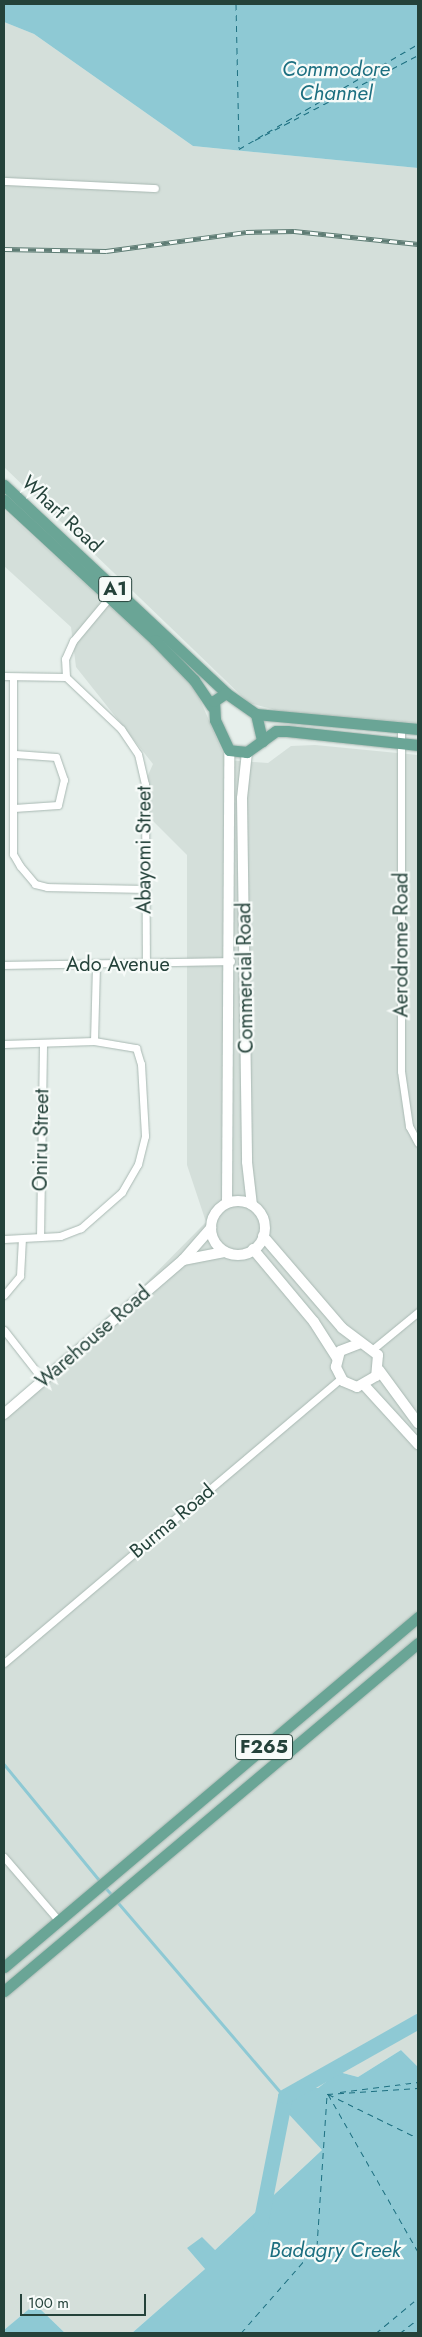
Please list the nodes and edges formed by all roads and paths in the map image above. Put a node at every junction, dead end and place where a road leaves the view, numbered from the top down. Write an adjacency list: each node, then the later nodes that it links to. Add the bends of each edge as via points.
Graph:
1 (4, 181): 2 (street)
2 (155, 188)
3 (4, 485): 9 (main road, Wharf Road / A1)
4 (4, 500): 5 (main road, Wharf Road / A1)
5 (108, 599): 8 (street, via 73,641 65,659); 10 (main road, Wharf Road / A1, via 168,653)
6 (4, 676): 7 (street)
7 (13, 677): 8 (street); 19 (street)
8 (66, 678): 21 (street, Abayomi Street, via 121,729 138,754 145,784)
9 (226, 693): 10 (main road, via 217,697); 11 (main road, Wharf Road)
10 (212, 707): 17 (main road, Wharf Road)
11 (256, 714): 12 (main road); 14 (main road)
12 (401, 728): 13 (main road); 15 (street, Aerodrome Road)
13 (418, 729)
14 (262, 741): 15 (main road, via 276,732 288,731); 18 (main road)
15 (401, 743): 16 (main road); 29 (street, Aerodrome Road, via 401,1071 409,1126)
16 (418, 745)
17 (229, 750): 18 (main road); 22 (main road, Commercial Road)
18 (247, 752): 31 (main road, Commercial Road, via 242,798 247,1162)
19 (15, 754): 20 (street); 20 (street, via 56,757 64,780 58,805)
20 (14, 808): 21 (street, via 13,854 36,884)
21 (143, 889): 25 (street, Abayomi Street)
22 (232, 961): 25 (street, Ado Avenue); 30 (main road, Commercial Road)
23 (96, 964): 24 (street, Ado Avenue); 25 (street, Ado Avenue); 26 (street)
24 (4, 965)
25 (146, 965)
26 (94, 1041): 28 (street); 34 (street, via 140,1052 145,1136 138,1164 122,1192 81,1228 60,1236)
27 (4, 1044): 28 (street)
28 (43, 1044): 34 (street, Oniru Street)
29 (418, 1143)
30 (228, 1203): 31 (main road); 32 (main road, via 214,1214)
31 (252, 1205): 33 (main road, via 263,1218)
32 (211, 1228): 38 (main road); 39 (main road, Warehouse Road)
33 (263, 1236): 37 (main road); 43 (main road, via 342,1328)
34 (40, 1237): 36 (street)
35 (4, 1240): 36 (street)
36 (22, 1240): 40 (street, via 20,1276)
37 (253, 1250): 38 (main road); 45 (main road, via 314,1322)
38 (224, 1252): 39 (main road)
39 (182, 1260): 48 (main road, Warehouse Road)
40 (4, 1295)
41 (418, 1312): 44 (street)
42 (4, 1330): 48 (street)
43 (361, 1343): 44 (main road); 45 (main road, via 346,1346)
44 (373, 1349): 46 (main road)
45 (337, 1358): 47 (main road)
46 (379, 1370): 49 (main road); 51 (main road)
47 (341, 1378): 49 (main road, via 349,1385); 55 (street, Burma Road)
48 (43, 1380): 50 (main road, Warehouse Road)
49 (364, 1386): 52 (main road)
50 (4, 1414)
51 (418, 1423)
52 (418, 1444)
53 (418, 1617): 57 (main road, F265)
54 (418, 1643): 59 (main road, F265)
55 (4, 1663)
56 (4, 1857): 57 (street)
57 (58, 1921): 58 (main road, F265)
58 (4, 1967)
59 (4, 1991)

